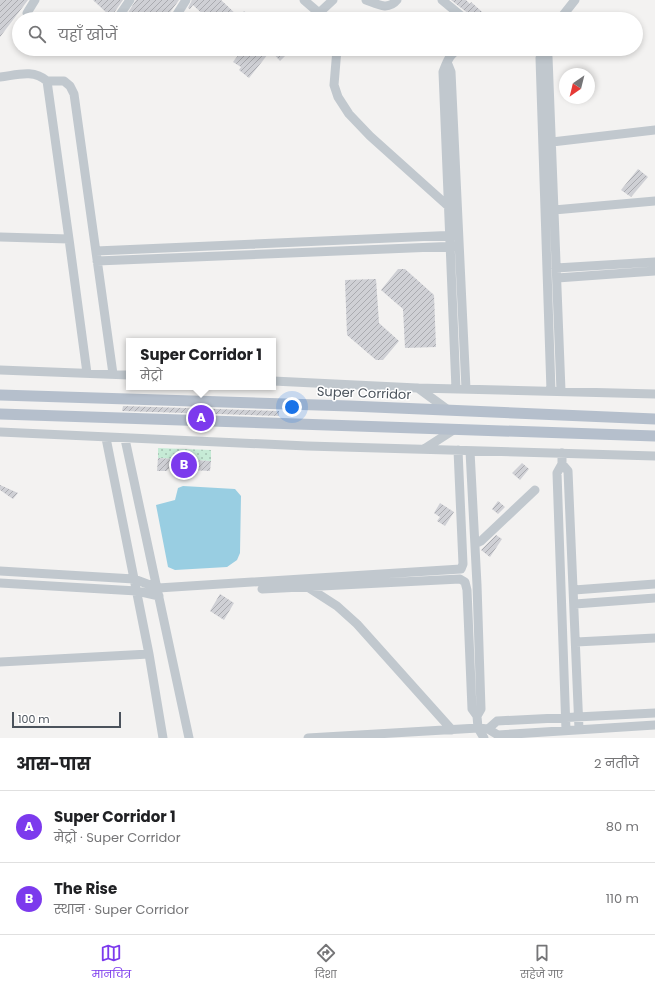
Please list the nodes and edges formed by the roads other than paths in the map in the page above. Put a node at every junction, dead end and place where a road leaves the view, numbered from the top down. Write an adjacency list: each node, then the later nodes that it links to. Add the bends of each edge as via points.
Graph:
1 (35, 0): 10 (street)
2 (130, 0): 11 (street)
3 (186, 0): 12 (street)
4 (304, 0): 13 (street)
5 (333, 0): 14 (street)
6 (366, 0): 7 (street, via 383,6 389,6)
7 (396, 0)
8 (442, 0): 15 (street)
9 (575, 0): 16 (street)
10 (28, 12)
11 (122, 12)
12 (178, 12)
13 (318, 12)
14 (325, 12)
15 (457, 12)
16 (566, 12)
17 (336, 56): 27 (street, via 334,86 349,114)
18 (451, 56): 21 (street)
19 (541, 56): 47 (street)
20 (547, 56): 25 (street)
21 (447, 62): 27 (street, via 444,72); 29 (street, via 451,72)
22 (0, 77): 23 (street, via 30,73 40,75)
23 (47, 81): 31 (street); 33 (street, via 64,81 74,94)
24 (655, 130): 25 (street)
25 (552, 142): 28 (street)
26 (655, 201): 28 (street)
27 (448, 206): 29 (street)
28 (554, 210): 36 (street)
29 (454, 236): 32 (street); 33 (street)
30 (0, 237): 31 (street)
31 (69, 239): 40 (street)
32 (454, 246): 34 (street); 45 (street); 46 (street)
33 (96, 251): 34 (street)
34 (97, 262): 41 (street)
35 (655, 262): 36 (street)
36 (556, 268): 38 (street)
37 (655, 271): 38 (street)
38 (557, 278): 48 (street)
39 (0, 370): 40 (street)
40 (87, 373): 41 (street)
41 (113, 374): 42 (street)
42 (126, 375)
43 (276, 381): 44 (street)
44 (417, 388): 45 (street); 51 (street)
45 (456, 389): 46 (street)
46 (466, 389): 47 (street)
47 (551, 391): 48 (street)
48 (561, 391): 49 (street)
49 (655, 394)
50 (0, 395): 51 (main road, Super Corridor)
51 (448, 410): 53 (main road, Super Corridor)
52 (0, 414): 54 (main road)
53 (655, 419)
54 (455, 429): 56 (main road); 59 (street)
55 (0, 432): 57 (street)
56 (655, 436)
57 (106, 438): 58 (street); 68 (street)
58 (125, 439): 59 (street, via 148,443); 75 (street)
59 (423, 449): 60 (street)
60 (458, 450): 61 (street); 75 (street, via 463,564 461,569)
61 (470, 451): 62 (street); 66 (street)
62 (562, 453): 63 (street); 64 (street)
63 (655, 456)
64 (562, 464): 73 (street, via 568,471); 84 (street, via 556,473)
65 (535, 490): 66 (street)
66 (475, 544): 83 (street, via 481,709)
67 (0, 571): 68 (street)
68 (134, 579): 74 (street); 75 (street)
69 (0, 583): 74 (street)
70 (655, 584): 73 (street)
71 (306, 586): 72 (street); 83 (street, via 452,578 465,582 472,709); 88 (street, via 337,606 357,624)
72 (262, 589)
73 (574, 590): 77 (street)
74 (137, 591): 75 (street); 80 (street)
75 (158, 592): 92 (street)
76 (655, 598): 77 (street)
77 (575, 604): 79 (street)
78 (655, 638): 79 (street)
79 (576, 642): 85 (street)
80 (149, 654): 81 (street); 91 (street)
81 (0, 662)
82 (655, 712): 85 (street)
83 (477, 716): 90 (street)
84 (566, 718): 85 (street); 89 (street); 90 (street, via 497,721)
85 (578, 718): 87 (street)
86 (655, 724): 87 (street)
87 (579, 729): 89 (street)
88 (452, 730): 90 (street); 93 (street)
89 (566, 730): 90 (street)
90 (482, 734)
91 (164, 738)
92 (189, 738)
93 (308, 738)

